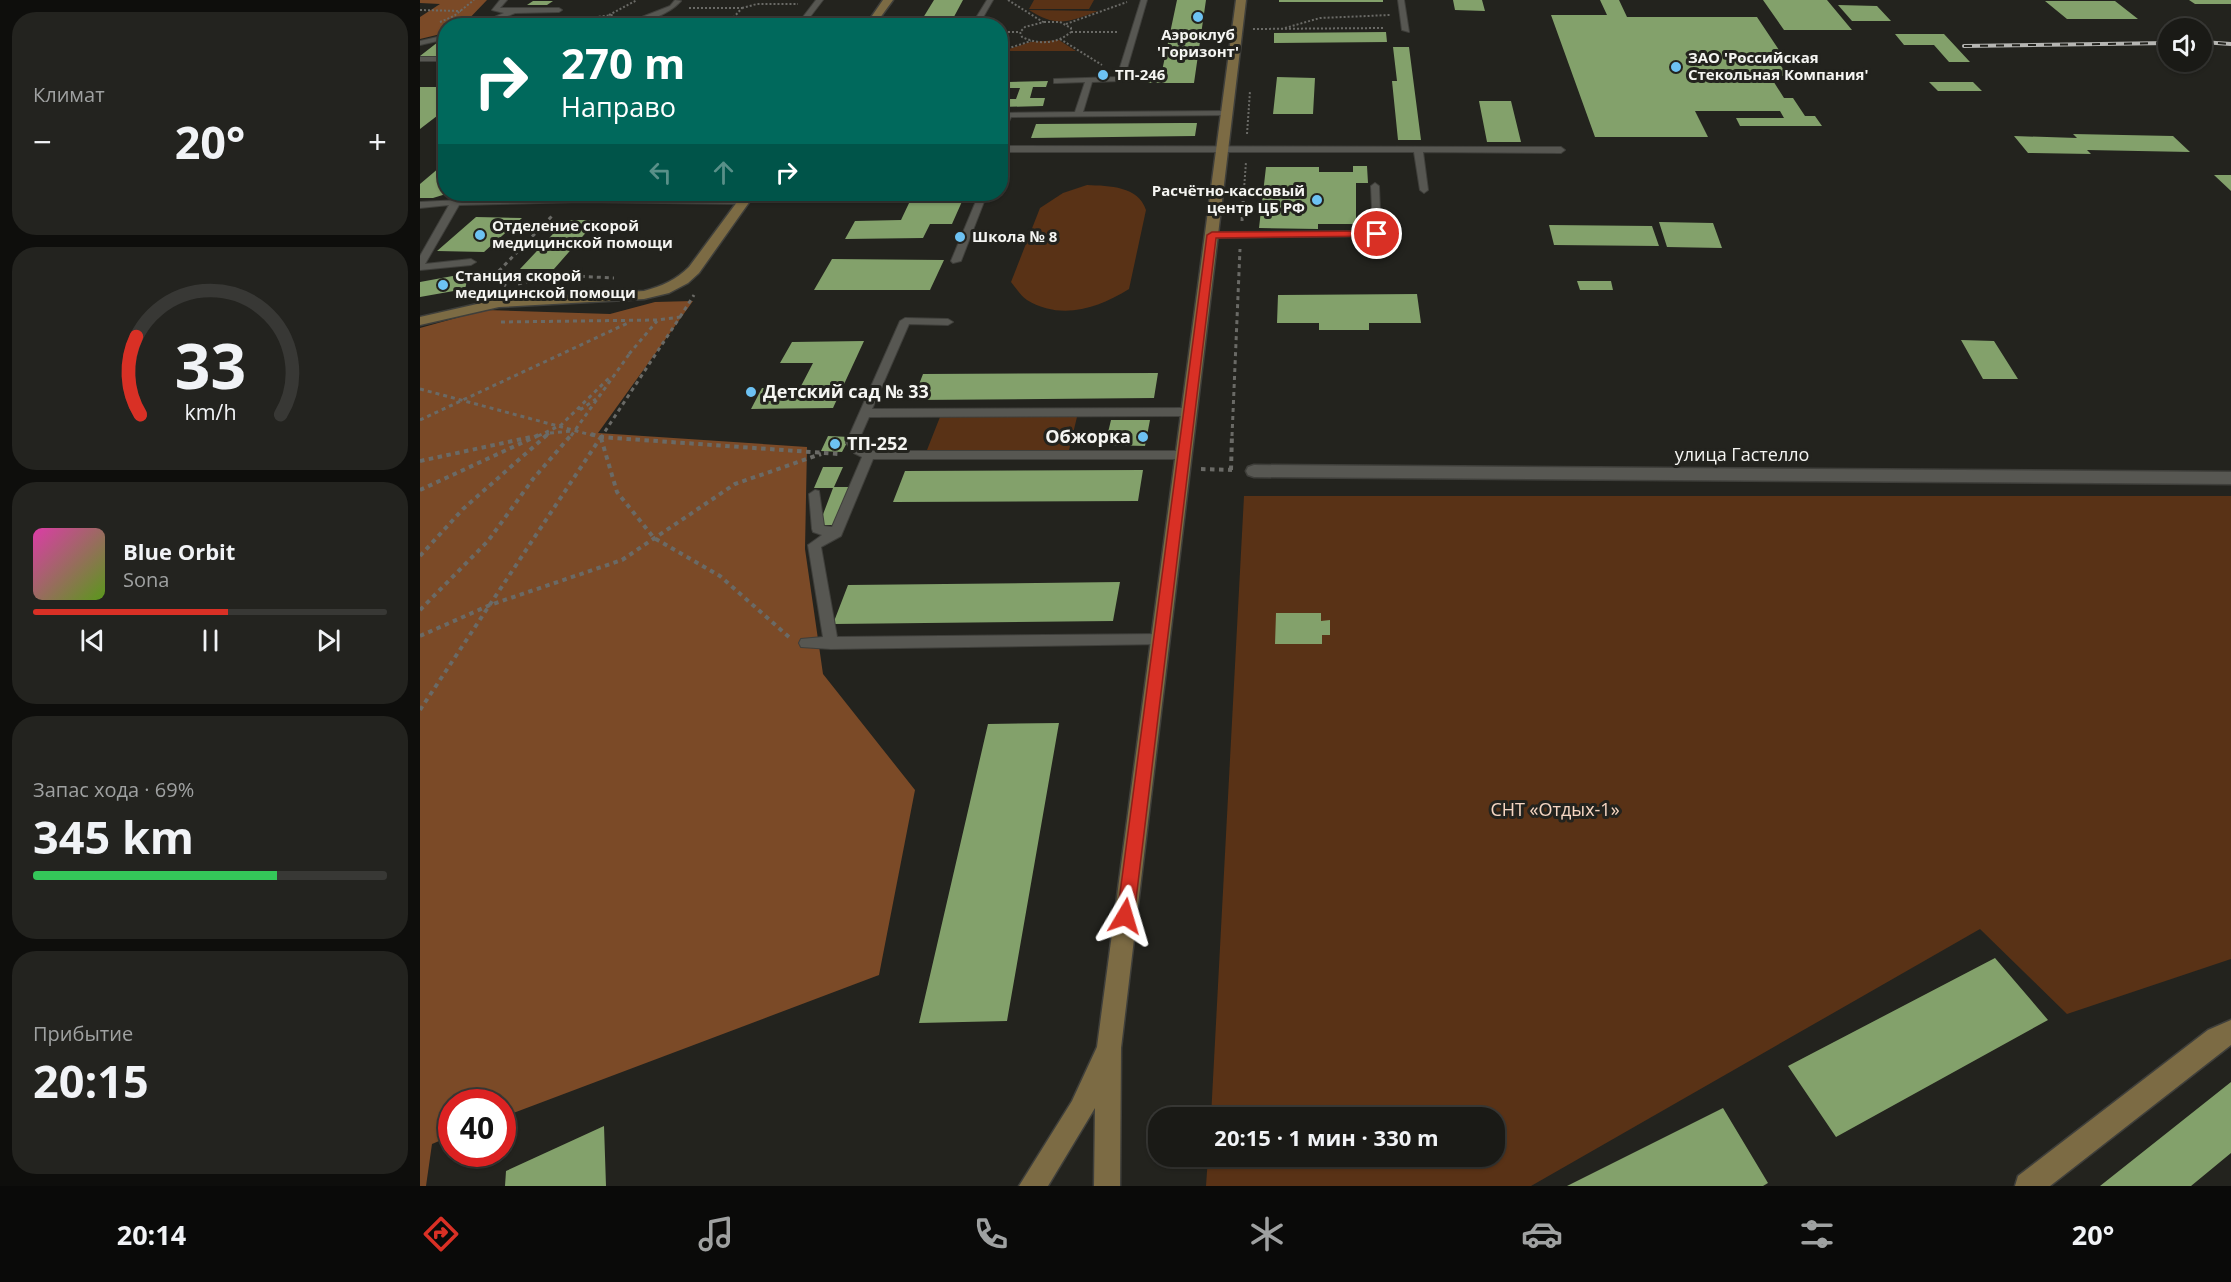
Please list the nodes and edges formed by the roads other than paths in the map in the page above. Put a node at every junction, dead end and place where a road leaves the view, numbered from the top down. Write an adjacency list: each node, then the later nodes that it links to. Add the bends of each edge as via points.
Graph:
1 (504, 0): 10 (lane, via 495,10)
2 (888, 0): 14 (street)
3 (990, 0): 15 (lane)
4 (1144, 0): 22 (lane, via 1120,79)
5 (1241, 0): 23 (street)
6 (1401, 0): 16 (lane)
7 (678, 1): 12 (lane, via 672,8)
8 (818, 2): 13 (lane)
9 (559, 10): 10 (lane)
10 (514, 11): 11 (lane)
11 (497, 18)
12 (644, 18)
13 (805, 18)
14 (875, 18)
15 (979, 18)
16 (1406, 30)
17 (438, 39): 18 (lane)
18 (420, 43)
19 (420, 59): 20 (lane)
20 (438, 59)
21 (1058, 81): 22 (lane)
22 (1089, 81): 24 (lane)
23 (1227, 113): 24 (lane); 27 (street)
24 (1078, 114): 25 (lane)
25 (1008, 115)
26 (1008, 150): 27 (lane)
27 (1222, 150): 28 (lane); 37 (street)
28 (1418, 150): 29 (lane); 31 (lane)
29 (1561, 150)
30 (1374, 186): 37 (lane, via 1377,234)
31 (1424, 190)
32 (468, 201): 35 (lane)
33 (743, 201): 41 (street, via 694,270 664,290 644,295 499,303)
34 (980, 201): 38 (lane)
35 (456, 202): 36 (lane); 40 (lane)
36 (420, 205)
37 (1212, 235): 43 (street)
38 (956, 261)
39 (471, 262): 40 (lane)
40 (420, 265)
41 (420, 321)
42 (948, 322): 44 (lane, via 905,321)
43 (1189, 412): 44 (lane); 46 (street)
44 (865, 413): 45 (lane, via 852,443)
45 (869, 455): 46 (lane); 50 (lane)
46 (1183, 461): 51 (street)
47 (1254, 471): 48 (street, улица Гастелло)
48 (2231, 478)
49 (815, 494): 50 (lane, via 818,529)
50 (836, 533): 52 (lane, via 814,545)
51 (1160, 640): 52 (lane); 55 (street)
52 (831, 643): 53 (lane)
53 (806, 644)
54 (2231, 1032): 58 (street)
55 (1109, 1048): 56 (street, via 1081,1110); 57 (street)
56 (1032, 1186)
57 (1107, 1186)
58 (2028, 1186)

